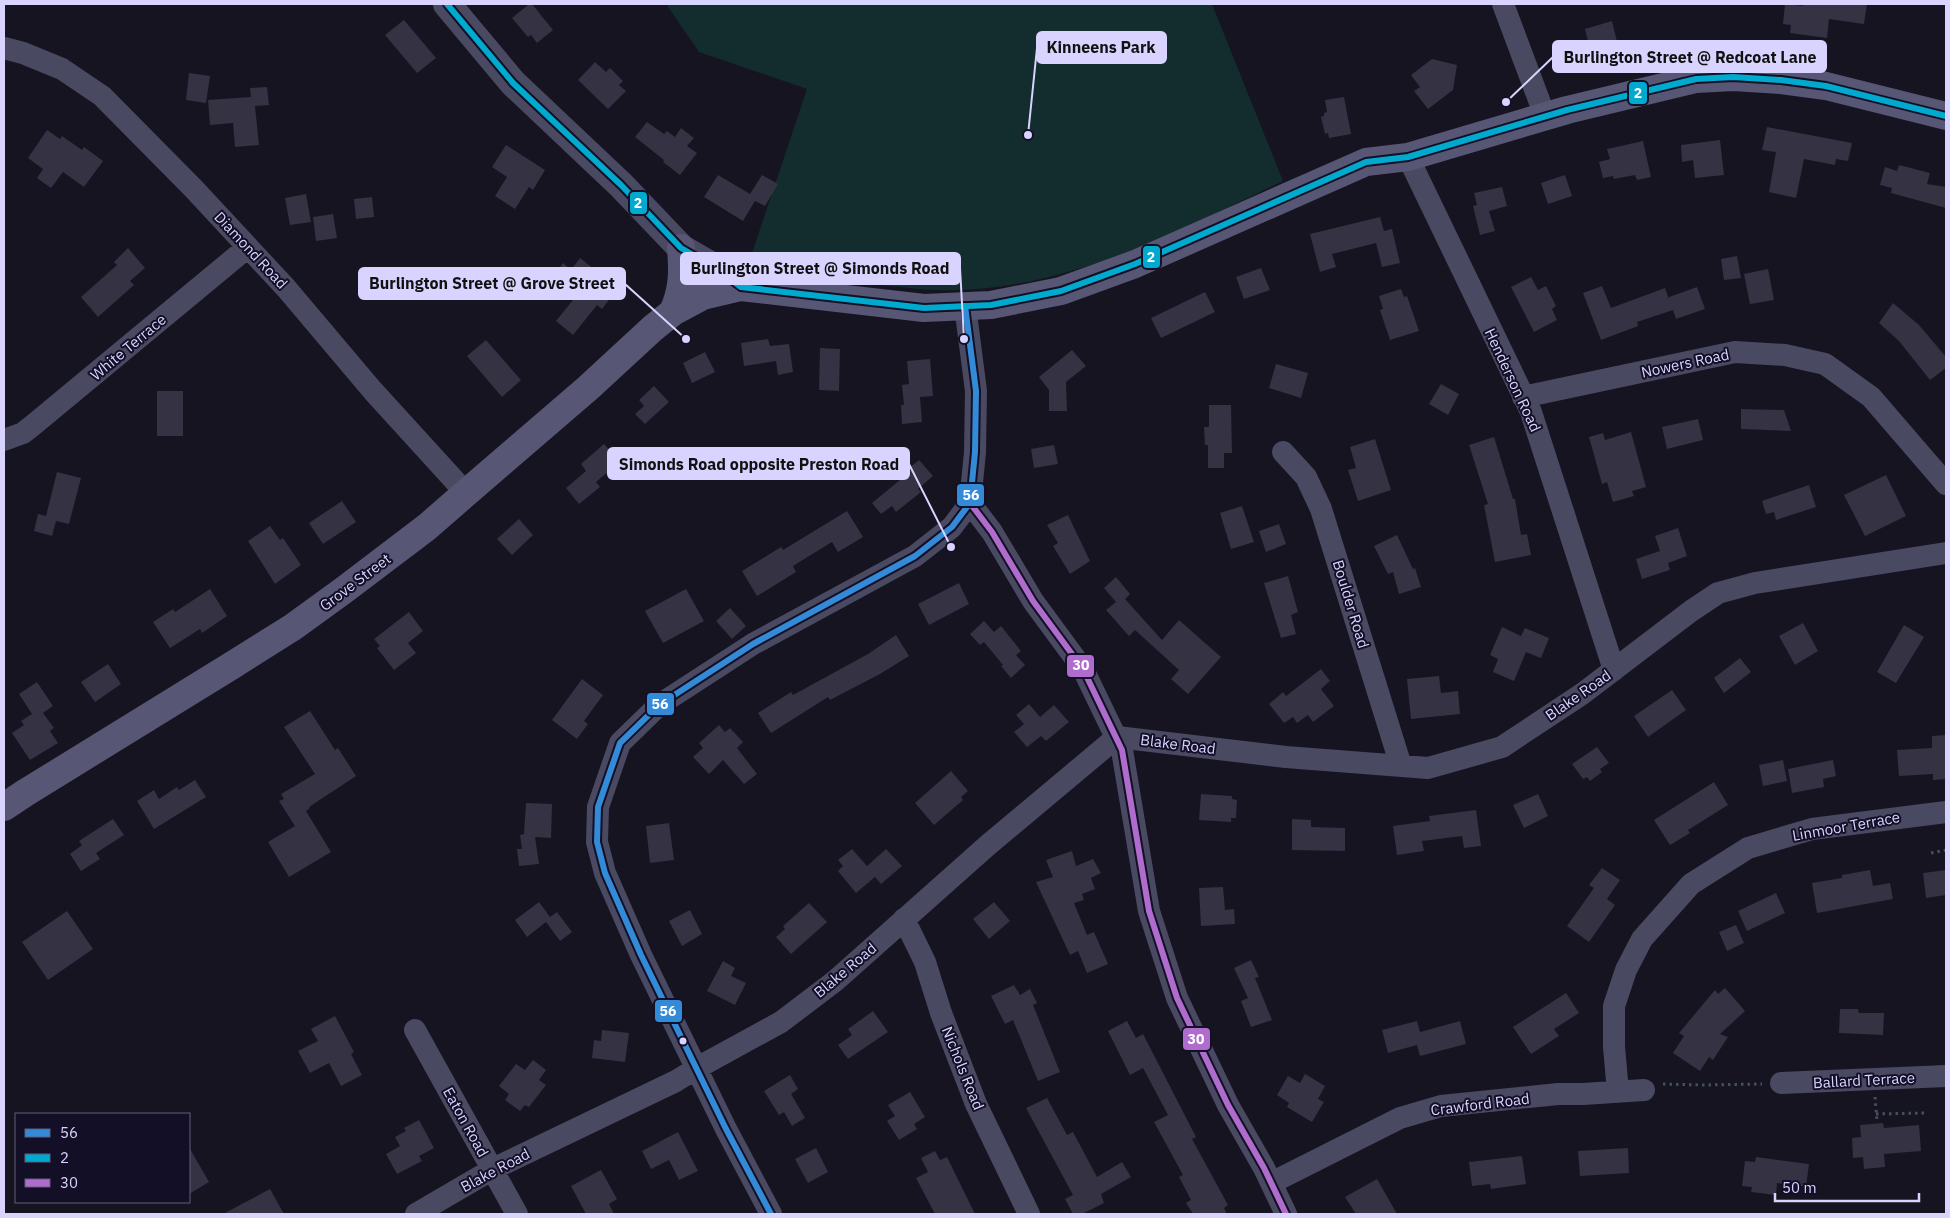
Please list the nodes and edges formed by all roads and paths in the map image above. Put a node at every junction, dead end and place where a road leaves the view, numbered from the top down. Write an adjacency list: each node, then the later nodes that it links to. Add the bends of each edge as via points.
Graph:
1 (447, 4): 8 (street, via 513,82 621,185)
2 (1503, 4): 4 (street)
3 (4, 48): 7 (street, Diamond Road, via 62,69 102,96)
4 (1545, 116): 5 (main road, Grove Street, via 1696,79 1733,77 1826,86); 6 (main road, Grove Street)
5 (1946, 116)
6 (1408, 157): 10 (main road, Grove Street, via 1366,162 1135,264 1061,291 991,305); 12 (street, Henderson Road)
7 (248, 247): 13 (street, White Terrace, via 32,426); 16 (street, Diamond Road)
8 (680, 248): 9 (street); 11 (main road, via 683,275)
9 (741, 287): 10 (main road, Grove Street, via 924,308); 11 (main road, Grove Street, via 703,296)
10 (965, 306): 17 (street, via 976,391)
11 (673, 312): 16 (main road, Grove Street)
12 (1524, 397): 15 (street, Nowers Road, via 1735,352 1786,355 1825,364 1871,397); 19 (street, Henderson Road)
13 (4, 440)
14 (1283, 452): 21 (street, Boulder Road, via 1306,477 1321,509)
15 (1946, 484)
16 (466, 493): 22 (main road, Grove Street, via 427,527 293,627)
17 (970, 503): 20 (street, via 992,532 1033,601 1083,669); 28 (street, via 952,527 915,556 754,644 659,705 620,743 598,807 597,842 605,873 641,955)
18 (1946, 554): 19 (street, Blake Road, via 1755,583 1718,593)
19 (1614, 670): 21 (street, Blake Road, via 1502,747 1428,768)
20 (1117, 737): 21 (street, Blake Road, via 1286,757); 26 (street, Blake Road); 36 (street, via 1122,750 1149,912 1176,998 1228,1105)
21 (1401, 766)
22 (4, 807)
23 (1946, 812): 32 (street, Linmoor Terrace, via 1812,829 1748,848 1691,884 1642,939 1626,970 1614,1006)
24 (1946, 850): 25 (path)
25 (1931, 853)
26 (904, 919): 28 (street, Blake Road, via 834,981 781,1022); 40 (street, Nichols Road, via 925,962 976,1104)
27 (415, 1030): 35 (street, Eaton Road)
28 (697, 1068): 35 (street, Blake Road, via 676,1082); 39 (street)
29 (1946, 1076): 30 (street, Ballard Terrace)
30 (1781, 1083): 31 (path, via 1658,1084)
31 (1644, 1090): 32 (street, Crawford Road)
32 (1618, 1092): 36 (street, Crawford Road, via 1558,1094 1441,1106 1400,1118)
33 (1927, 1113): 34 (path)
34 (1876, 1114)
35 (493, 1169): 37 (street, Blake Road); 38 (street, Eaton Road)
36 (1272, 1183): 41 (street)
37 (416, 1214)
38 (517, 1214)
39 (771, 1214)
40 (1029, 1214)
41 (1286, 1214)

